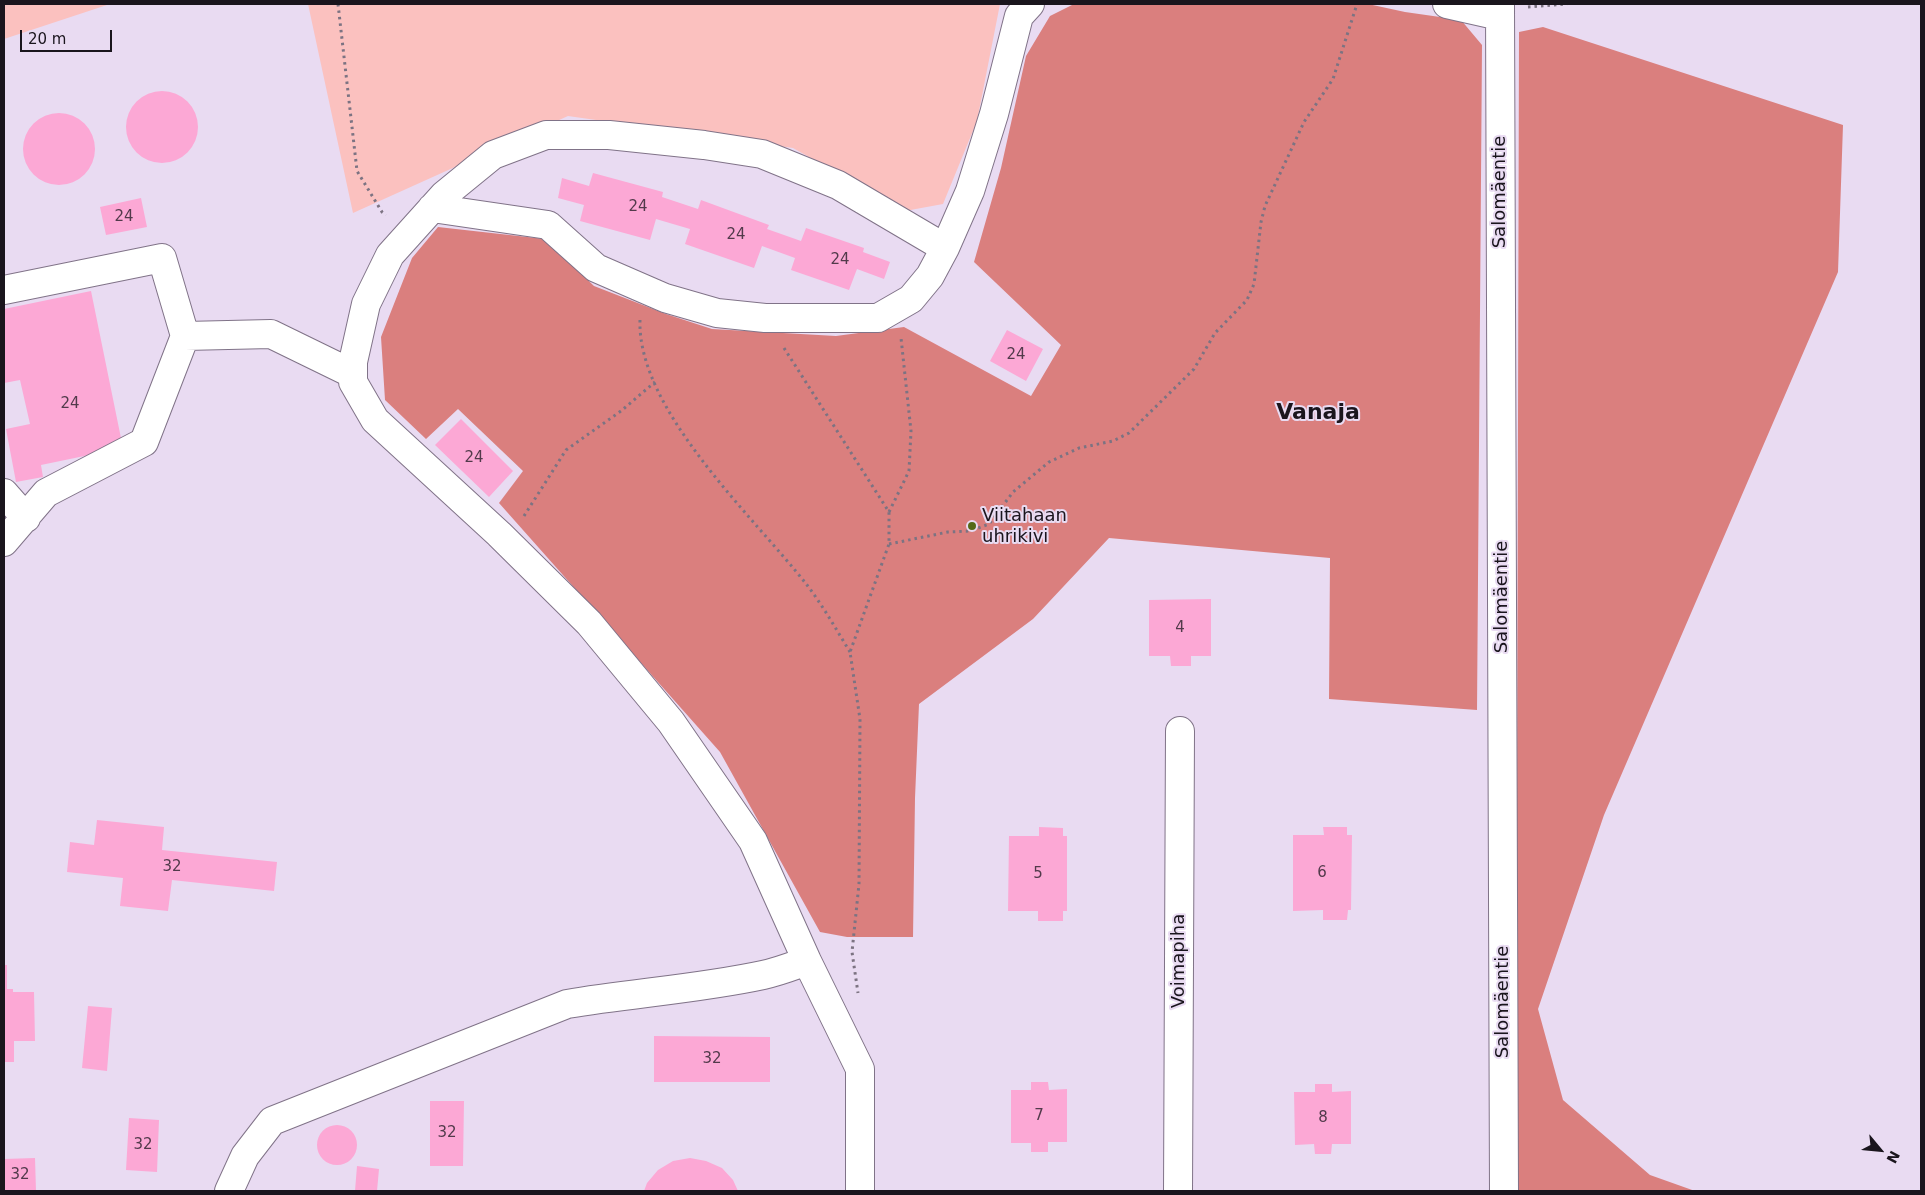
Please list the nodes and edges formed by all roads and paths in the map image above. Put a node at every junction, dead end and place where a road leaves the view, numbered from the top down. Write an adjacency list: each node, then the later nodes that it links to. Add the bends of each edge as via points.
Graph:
1 (338, 4): 8 (path, via 356,171 382,212)
2 (1030, 4): 9 (street, via 1019,16 970,191)
3 (1357, 4): 22 (path, via 1333,79 1304,122 1265,206 1260,222 1254,284 1247,300 1215,333 1194,369 1128,432 1112,441 1078,448 1049,462 1013,492 990,524 970,531)
4 (1447, 4): 6 (street)
5 (1567, 4): 6 (path)
6 (1500, 10): 30 (street, Salomäentie)
7 (432, 208): 8 (street); 9 (street, via 492,155 546,135 609,135 762,154 838,185); 10 (street, via 548,225 596,268)
8 (412, 230): 15 (street, via 390,255 366,304)
9 (945, 248): 12 (street, via 930,276 911,299)
10 (641, 288): 13 (street, via 717,314); 16 (path, via 639,331)
11 (4, 290): 14 (street, via 162,258)
12 (895, 308): 13 (street, via 878,318); 18 (path, via 904,354 912,431 908,471)
13 (765, 318): 18 (path)
14 (185, 336): 15 (street, via 271,334); 19 (street, via 144,442 46,493)
15 (353, 374): 20 (street, via 353,382 375,420)
16 (654, 382): 20 (path, via 621,411 566,450); 23 (path, via 673,419 725,490 806,584)
17 (4, 493): 19 (street)
18 (889, 512): 22 (path)
19 (26, 518): 21 (street)
20 (506, 541): 25 (street, via 589,622 671,722 753,840)
21 (4, 542)
22 (889, 544): 23 (path)
23 (850, 652): 26 (path, via 860,719 859,884 852,952)
24 (1180, 730): 29 (street, Voimapiha)
25 (807, 960): 27 (street, via 765,975 567,1004 272,1121 245,1156); 28 (street, via 860,1069)
26 (858, 995)
27 (229, 1191)
28 (860, 1191)
29 (1178, 1191)
30 (1504, 1191)

